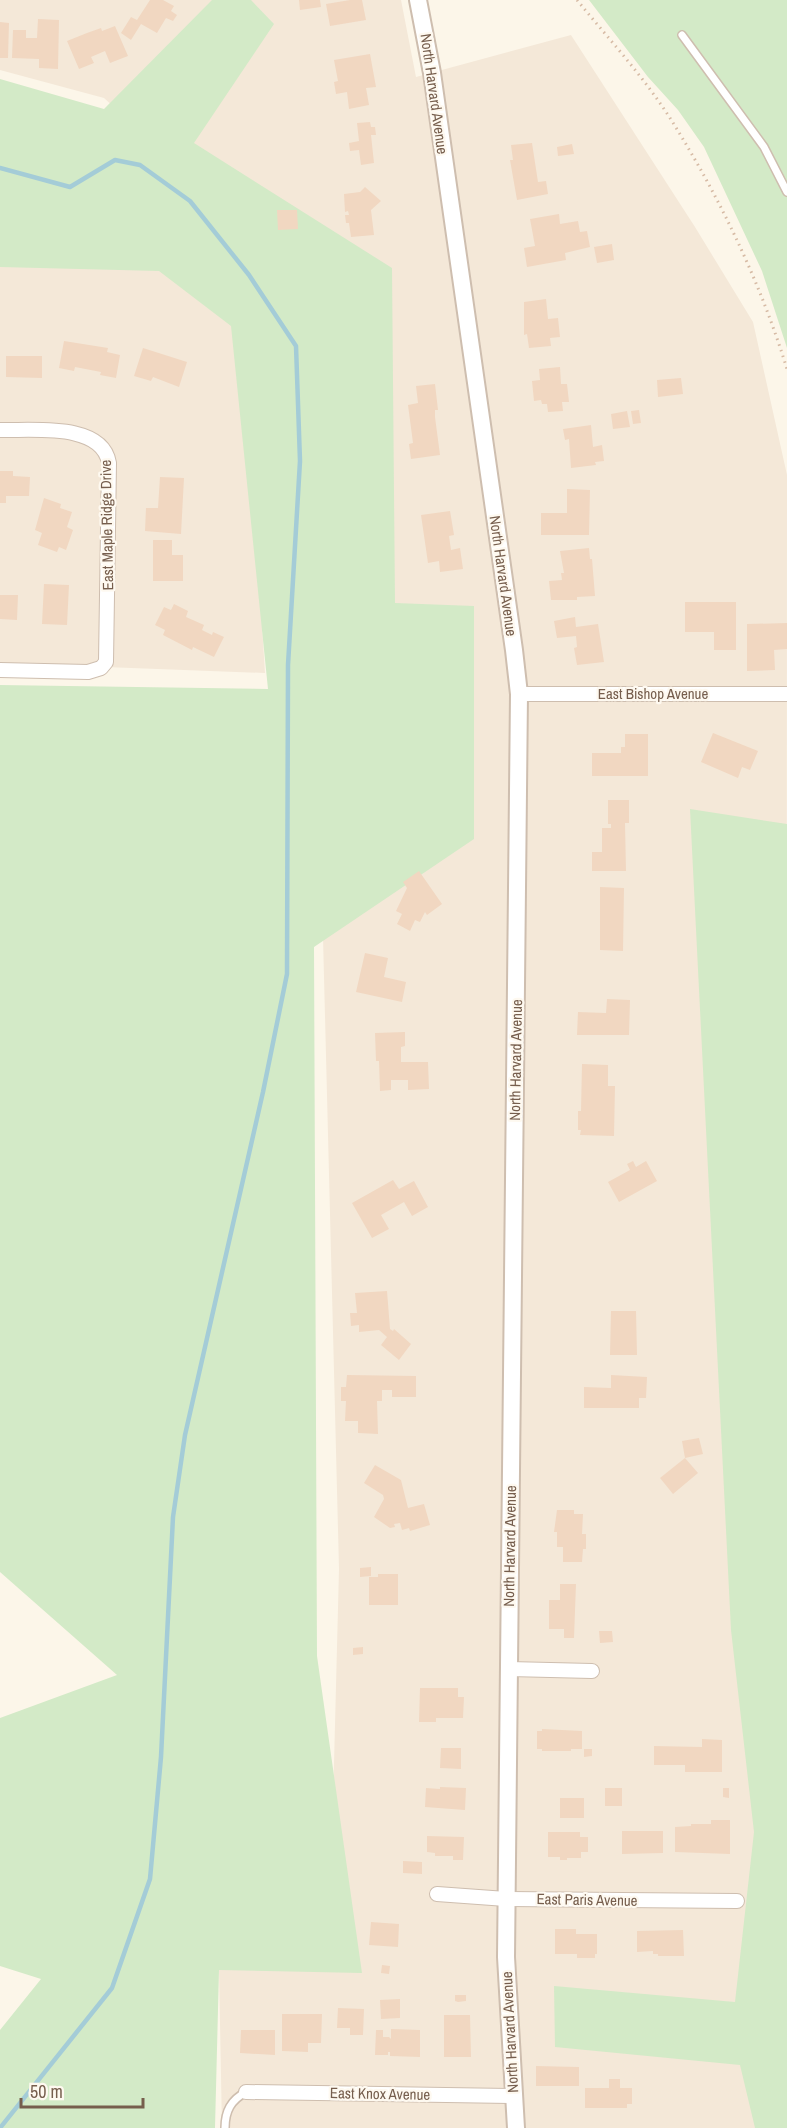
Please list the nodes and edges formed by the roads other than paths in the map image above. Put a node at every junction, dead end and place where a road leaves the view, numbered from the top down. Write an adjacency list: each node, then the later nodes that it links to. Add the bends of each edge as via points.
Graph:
1 (418, 0): 6 (street, North Harvard Avenue)
2 (682, 35): 3 (lane, via 764,147)
3 (787, 192)
4 (0, 430): 5 (street, East Maple Ridge Drive, via 80,434 99,443 108,457 104,665 88,672)
5 (0, 670)
6 (519, 694): 7 (street, East Bishop Avenue); 8 (street, North Harvard Avenue)
7 (787, 694)
8 (509, 1669): 9 (street); 11 (street, North Harvard Avenue)
9 (592, 1671)
10 (437, 1894): 11 (street, East Paris Avenue)
11 (506, 1899): 12 (street, East Paris Avenue); 14 (street, North Harvard Avenue, via 506,1984)
12 (737, 1901)
13 (246, 2092): 14 (street, East Knox Avenue); 15 (lane, via 229,2105)
14 (514, 2096): 16 (street, North Harvard Avenue)
15 (225, 2128)
16 (516, 2128)

